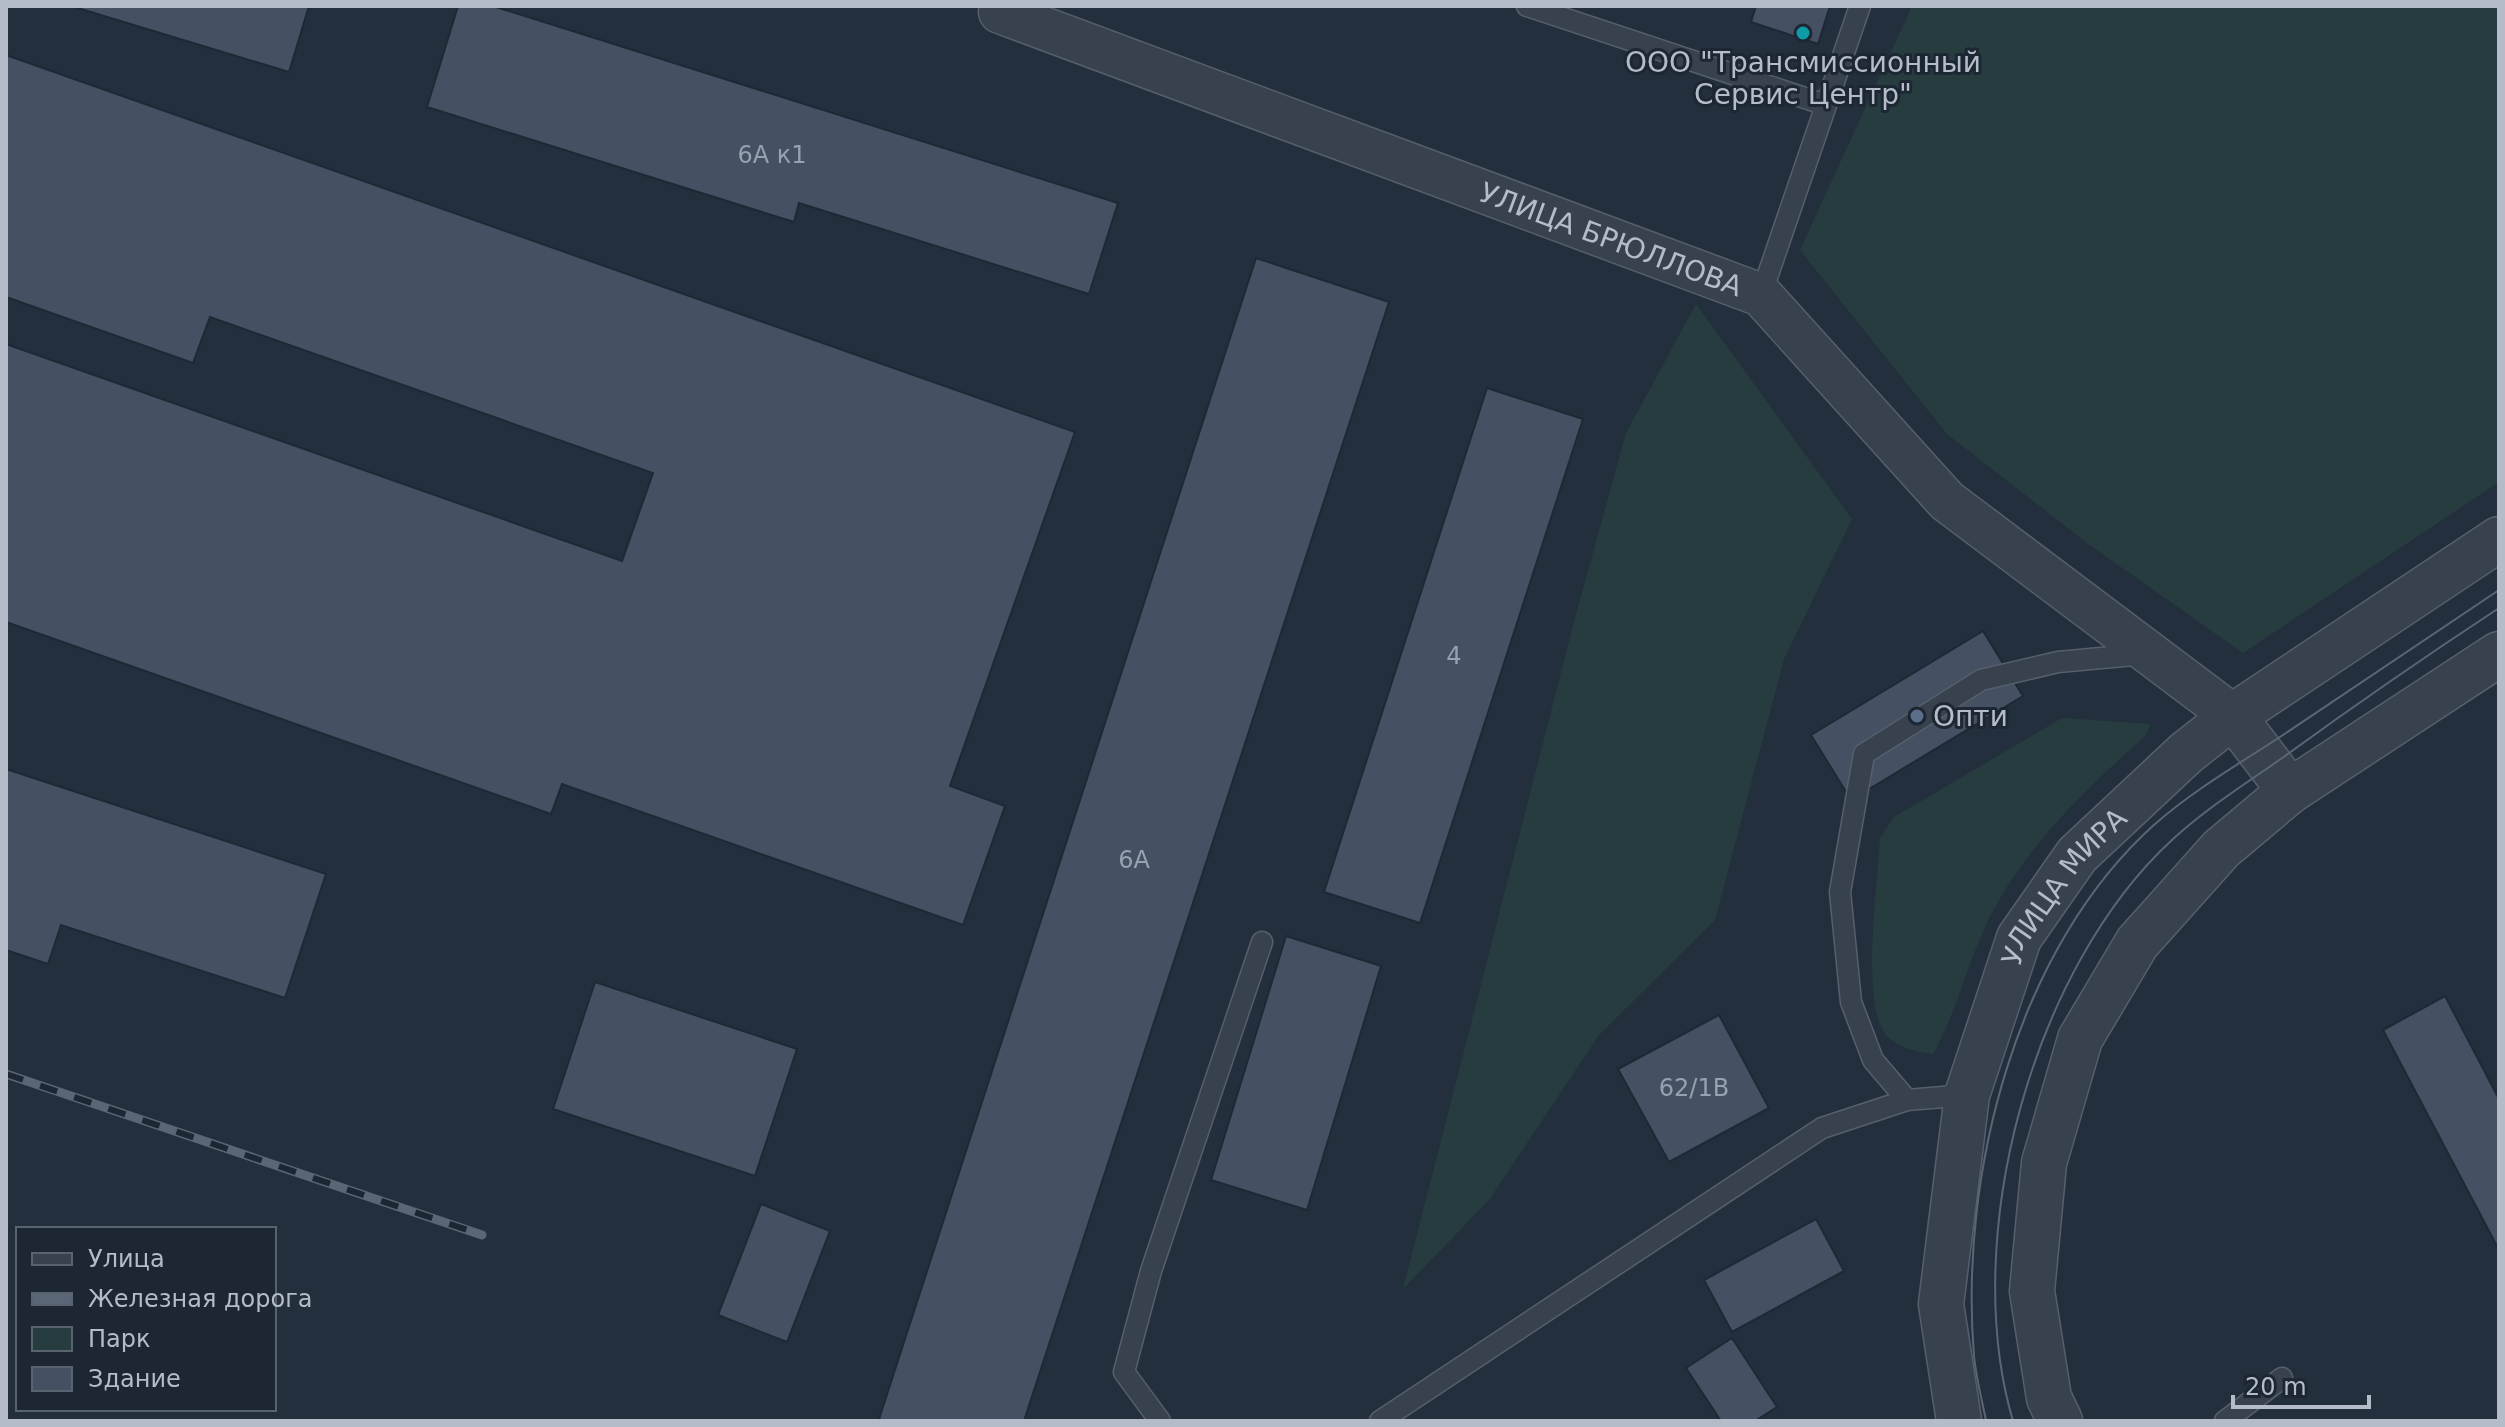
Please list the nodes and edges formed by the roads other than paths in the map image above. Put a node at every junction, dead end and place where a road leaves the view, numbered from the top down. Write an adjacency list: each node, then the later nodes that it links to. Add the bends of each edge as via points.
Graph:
1 (1527, 6): 4 (lane)
2 (1860, 6): 4 (lane)
3 (997, 9): 5 (street, УЛИЦА БРЮЛЛОВА)
4 (1826, 105): 5 (lane)
5 (1761, 295): 7 (street, УЛИЦА БРЮЛЛОВА, via 1947,501)
6 (2499, 539): 9 (street, УЛИЦА МИРА)
7 (2149, 653): 9 (street, УЛИЦА БРЮЛЛОВА); 13 (lane, via 2058,662 1981,680 1864,754 1840,892 1851,1002 1873,1060)
8 (2499, 654): 10 (street)
9 (2233, 716): 10 (street); 12 (street, УЛИЦА МИРА, via 2077,855 2027,926)
10 (2290, 791): 18 (street, via 2221,849 2137,943 2080,1039 2044,1163 2032,1291 2049,1398)
11 (1262, 942): 15 (lane, via 1151,1271 1124,1372)
12 (1967, 1095): 13 (lane); 17 (street, УЛИЦА МИРА, via 1941,1304)
13 (1907, 1100): 16 (lane, via 1822,1128)
14 (2282, 1378): 19 (lane)
15 (1160, 1421)
16 (1380, 1421)
17 (1959, 1421)
18 (2060, 1421)
19 (2225, 1421)

